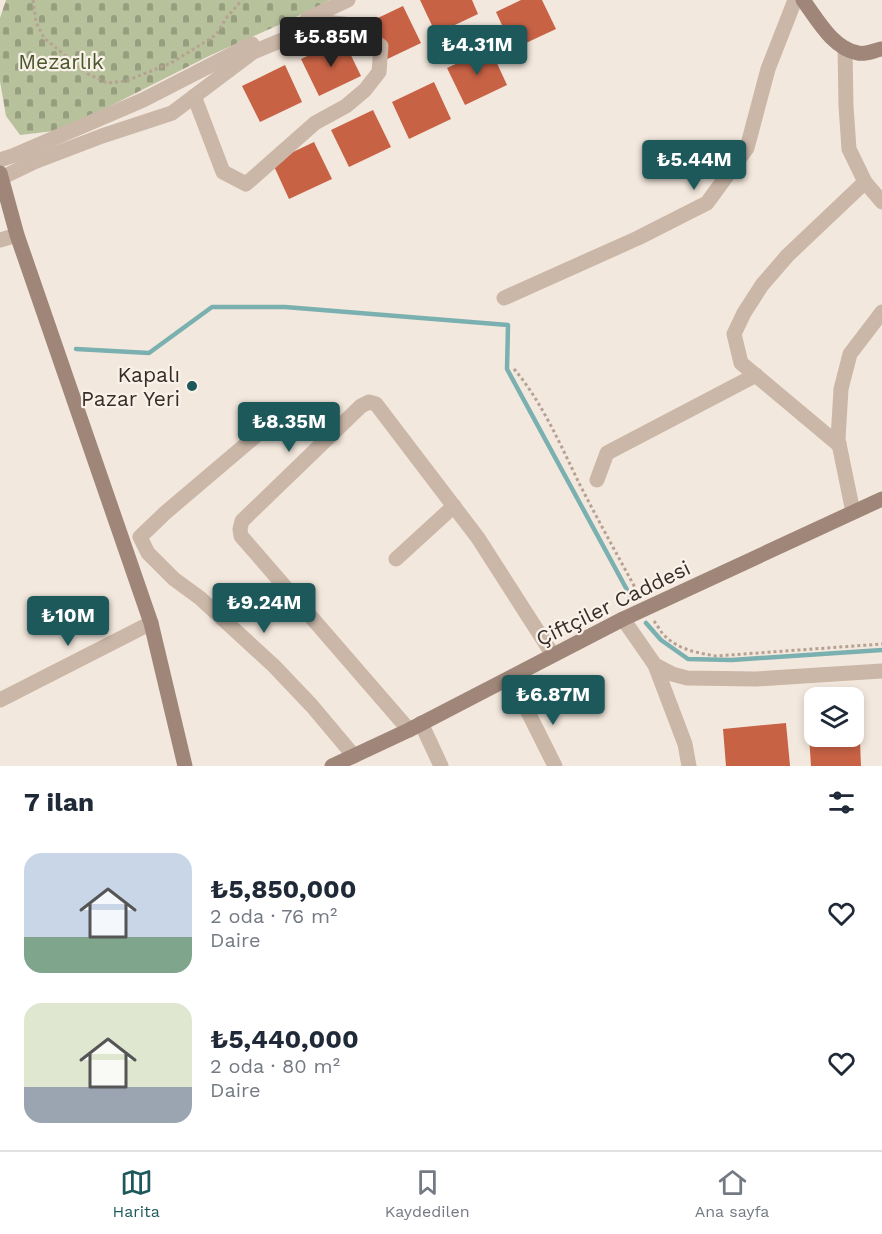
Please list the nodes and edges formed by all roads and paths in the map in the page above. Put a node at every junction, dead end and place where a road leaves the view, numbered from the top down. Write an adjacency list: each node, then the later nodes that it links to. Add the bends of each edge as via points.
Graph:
1 (33, 0): 2 (path, via 36,22 44,38 88,74 107,83 126,81 171,63 216,35)
2 (242, 0)
3 (348, 0): 9 (street, via 246,46 143,100)
4 (795, 0): 15 (street, via 768,69 747,148 707,203)
5 (803, 0): 6 (street, via 832,38)
6 (845, 48): 7 (street, via 860,54); 10 (street, via 849,149)
7 (882, 49)
8 (194, 96): 8 (street, via 253,52 326,22 351,25 381,46 379,72 365,90 315,123 246,184 223,172); 11 (street, via 172,113 34,162)
9 (0, 160)
10 (865, 182): 12 (street); 18 (street, via 788,256 744,313 734,334 741,363)
11 (2, 183): 13 (street)
12 (882, 202)
13 (17, 235): 14 (street); 28 (street)
14 (0, 240)
15 (504, 298)
16 (882, 312): 20 (street, via 850,354 841,389)
17 (514, 369): 26 (path, via 537,402)
18 (756, 375): 20 (street); 21 (street, via 607,453)
19 (271, 423): 36 (street, via 140,537 148,553 174,579 274,666)
20 (839, 445): 24 (street)
21 (597, 480)
22 (882, 499): 24 (street, Çiftçiler Caddesi)
23 (454, 506): 25 (street); 30 (street); 35 (street, via 376,404 369,402 242,521 240,529 241,536)
24 (853, 512): 26 (street, Çiftçiler Caddesi)
25 (396, 559)
26 (646, 608): 27 (street, Çiftçiler Caddesi); 29 (path, via 664,636 680,647 707,655)
27 (623, 619): 30 (street, Çiftçiler Caddesi); 31 (street)
28 (151, 623): 33 (street); 37 (street)
29 (882, 644)
30 (553, 655): 35 (street, Çiftçiler Caddesi)
31 (655, 665): 32 (street, via 687,678 756,680); 41 (street, via 685,744)
32 (882, 671)
33 (0, 700)
34 (522, 700): 40 (street)
35 (415, 727): 36 (street, Çiftçiler Caddesi); 39 (street)
36 (354, 756): 38 (street, Çiftçiler Caddesi)
37 (185, 766)
38 (332, 766)
39 (441, 766)
40 (555, 766)
41 (689, 766)

